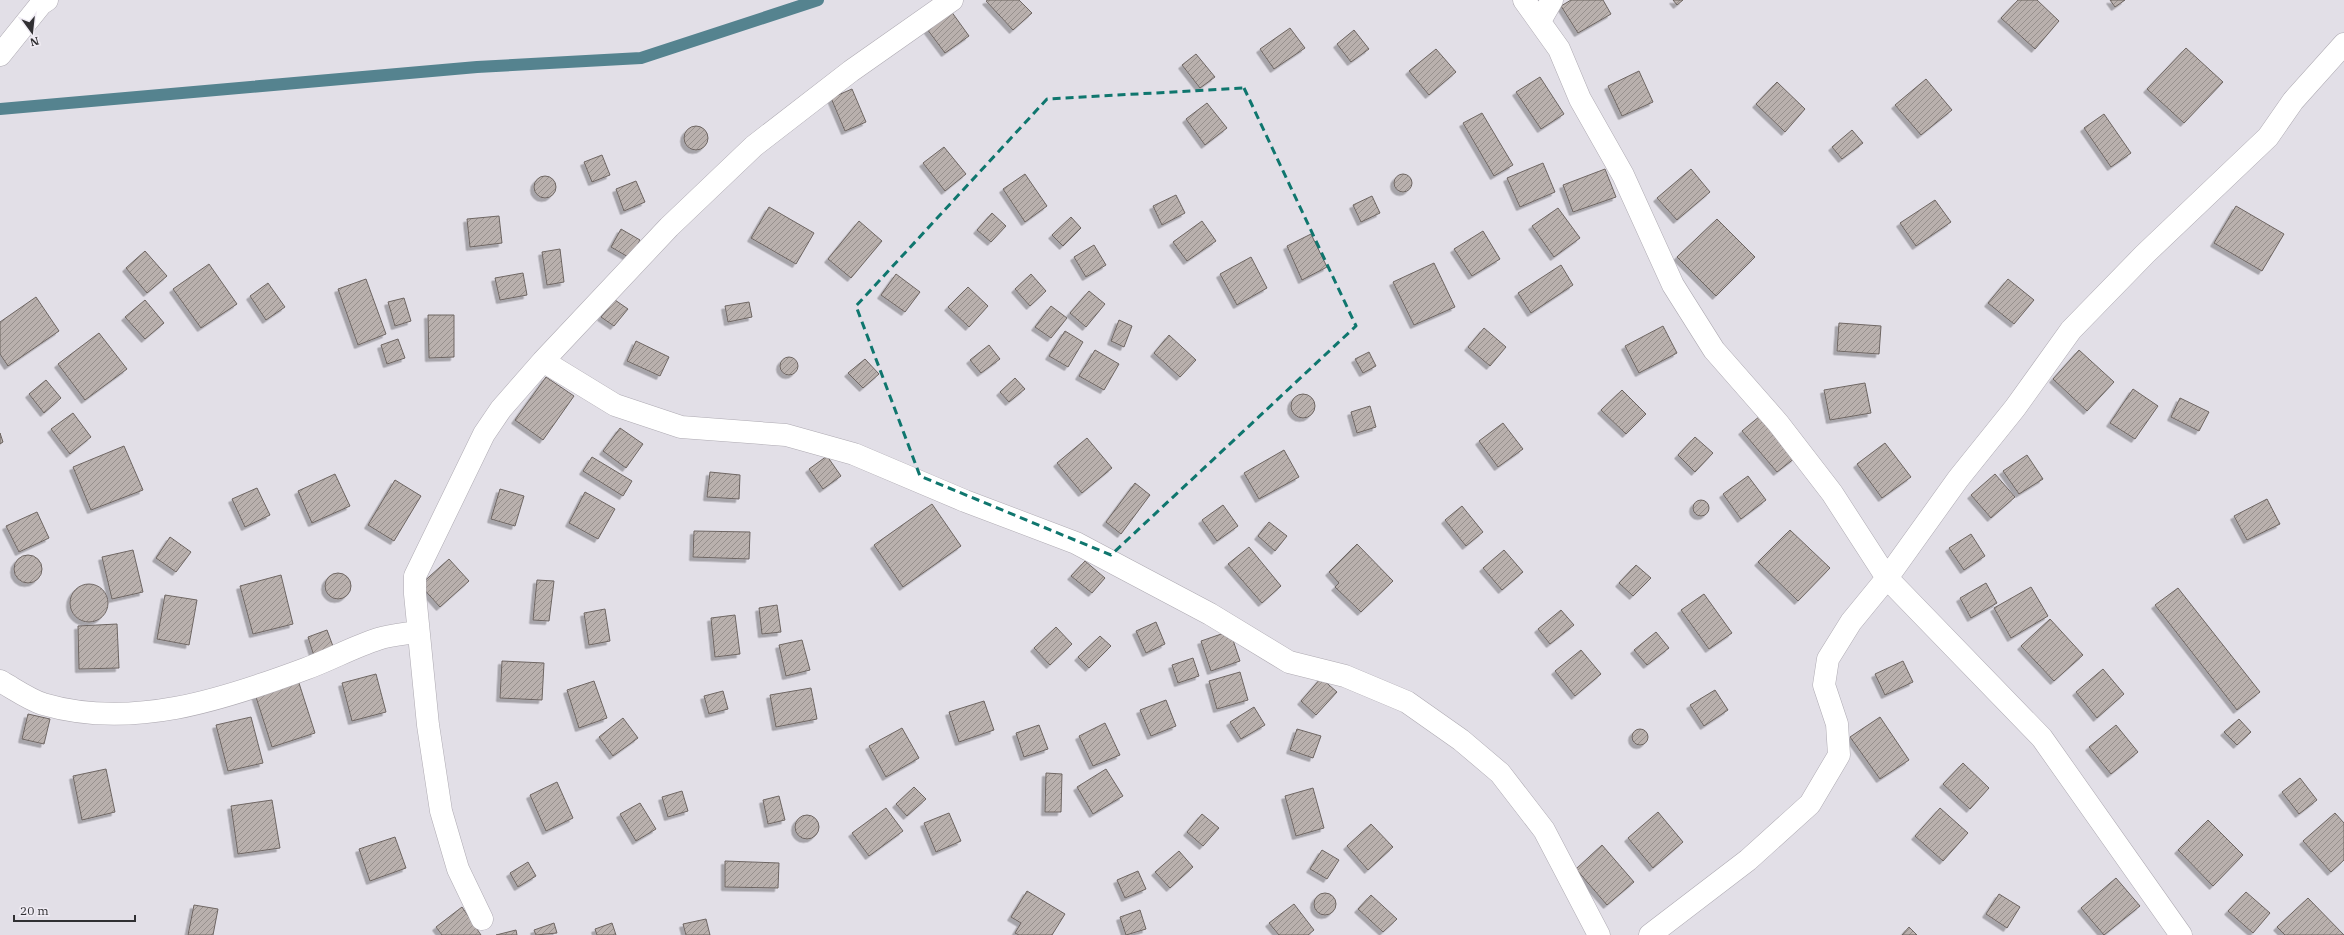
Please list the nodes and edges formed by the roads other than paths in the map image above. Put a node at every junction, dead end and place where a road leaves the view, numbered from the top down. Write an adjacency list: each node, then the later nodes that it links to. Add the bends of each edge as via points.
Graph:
1 (47, 0): 7 (street)
2 (952, 0): 8 (street, via 851,71 754,146 669,227)
3 (1524, 0): 5 (street)
4 (1552, 0): 5 (street)
5 (1540, 21): 9 (street, via 1559,49 1580,99 1623,175 1673,285 1693,320 1714,350 1763,405 1832,493)
6 (2344, 44): 9 (street, via 2293,101 2268,138 2145,254 2070,330 2015,408 1958,479)
7 (0, 55)
8 (544, 361): 10 (street, via 501,409 484,434 444,514 415,576); 13 (street, via 615,405 681,427 786,435 854,454 965,501 1076,543 1210,614 1289,662 1345,676 1408,702 1461,740 1500,773 1544,830)
9 (1887, 578): 14 (street, via 1851,622 1828,659 1824,685 1837,724 1839,756 1810,804 1748,860); 15 (street, via 2042,738)
10 (417, 632): 11 (street, via 379,639 221,698 179,708 137,713 97,715 42,703); 12 (street, via 441,811 458,869)
11 (0, 681)
12 (482, 919)
13 (1600, 935)
14 (1650, 935)
15 (2181, 935)

